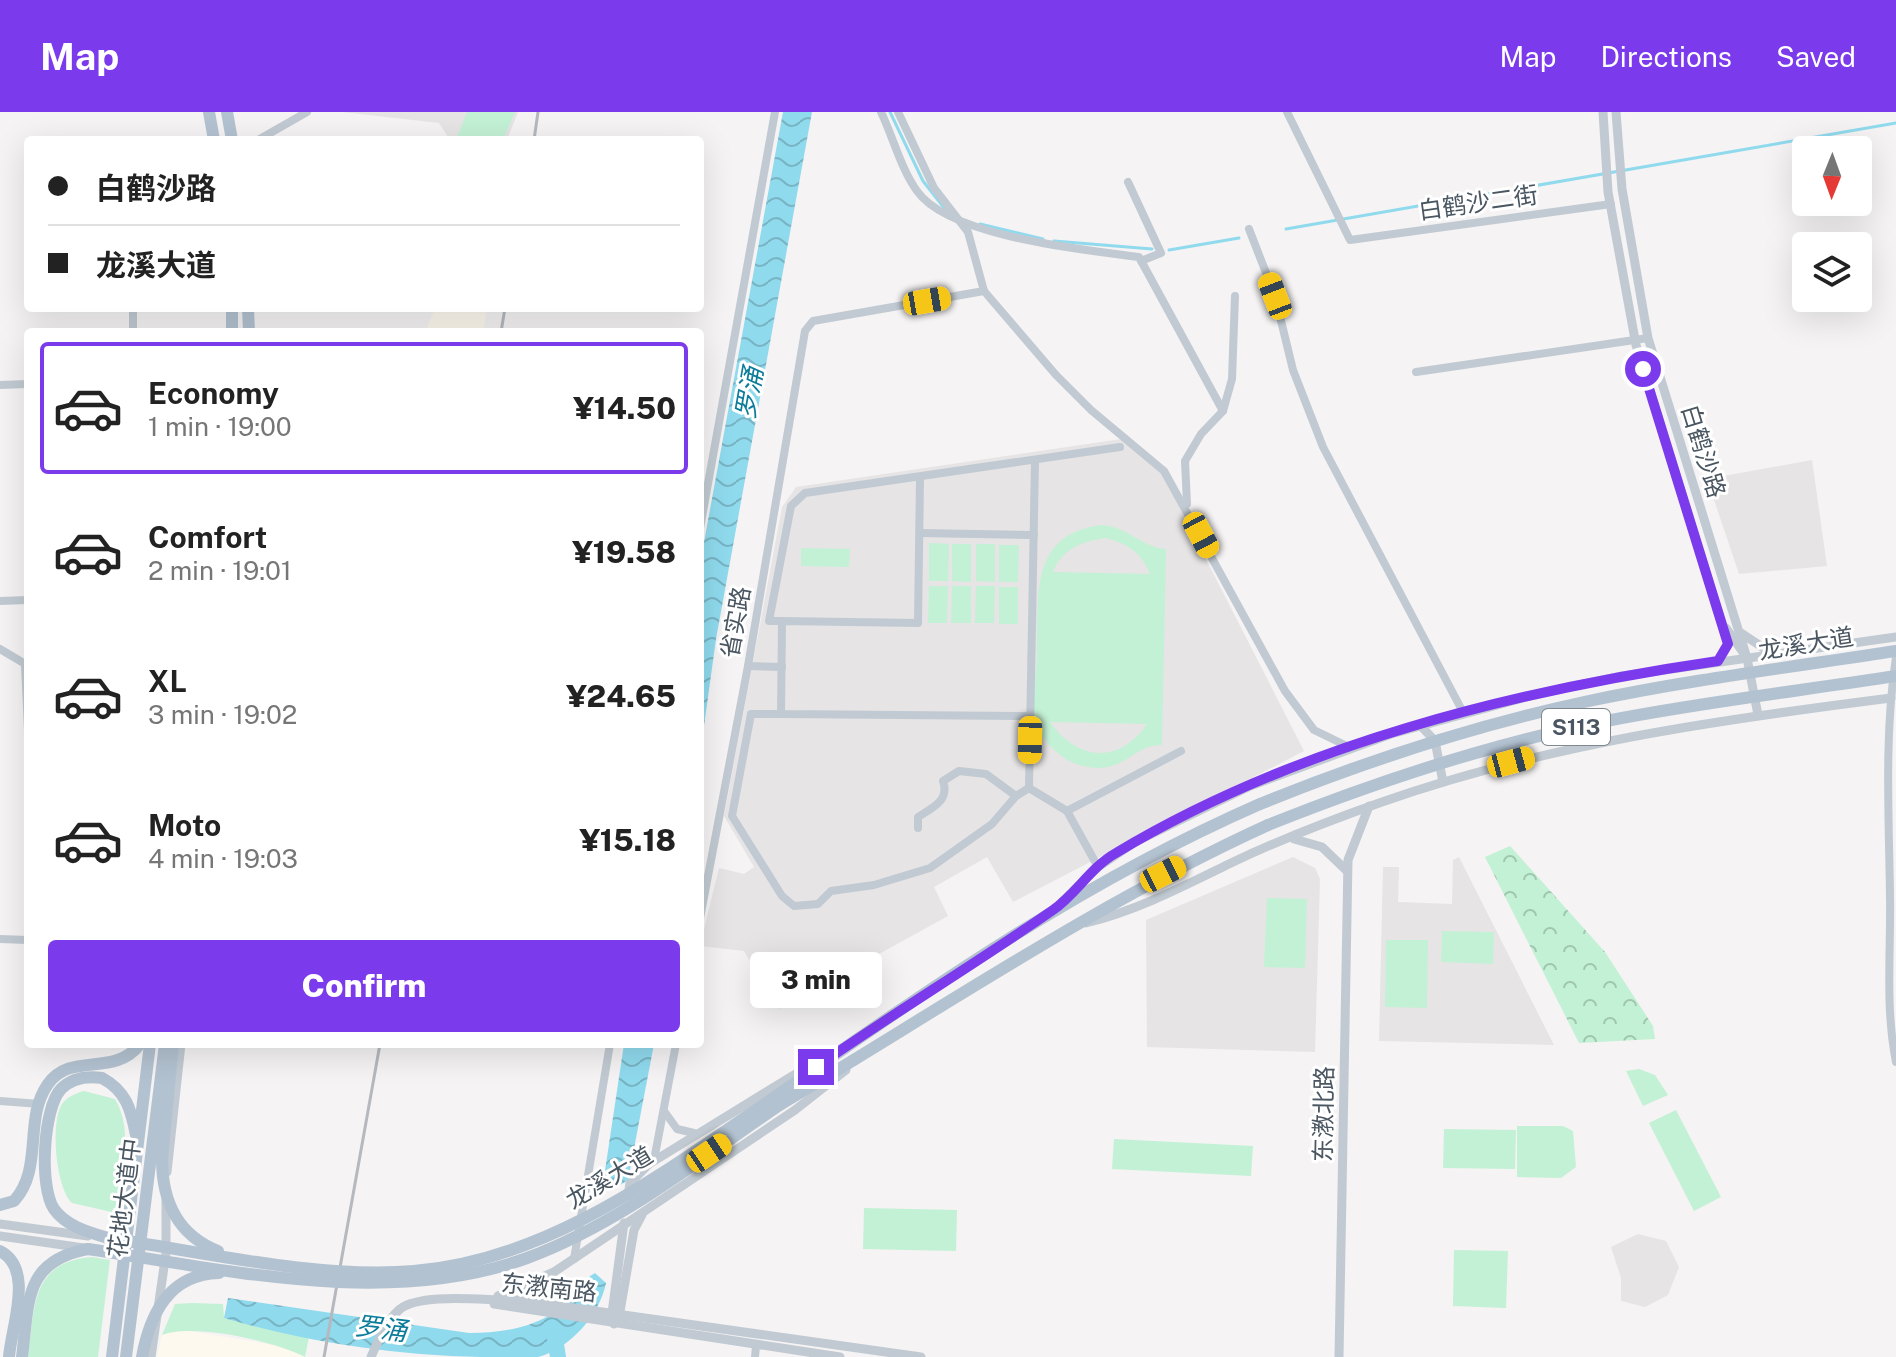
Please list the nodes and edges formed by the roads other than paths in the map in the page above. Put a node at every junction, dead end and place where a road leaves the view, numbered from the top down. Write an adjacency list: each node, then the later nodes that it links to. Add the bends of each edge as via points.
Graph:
1 (209, 112): 10 (main road)
2 (227, 112): 11 (main road)
3 (307, 112): 12 (street)
4 (775, 112): 29 (street)
5 (881, 112): 15 (street, via 918,193)
6 (898, 112): 15 (street, via 934,188)
7 (1287, 112): 14 (street, 白鹤沙二街, via 1350,240)
8 (1603, 112): 14 (street, 白鹤沙路)
9 (1616, 112): 20 (street, 白鹤沙路, via 1622,189)
10 (213, 136)
11 (231, 136)
12 (265, 136)
13 (1128, 182): 17 (street, via 1161,253)
14 (1611, 204): 21 (street, 白鹤沙路)
15 (961, 223): 17 (street); 18 (street)
16 (1249, 229): 50 (street, via 1323,447)
17 (1141, 261): 25 (street)
18 (984, 291): 30 (street, via 1064,384 1164,471); 45 (street, 省实路, via 813,321 805,331)
19 (1235, 296): 25 (street, via 1232,379)
20 (1648, 338): 21 (street); 37 (street, 白鹤沙路)
21 (1635, 340): 22 (street); 36 (street, 白鹤沙路)
22 (1416, 372)
23 (24, 384): 24 (street)
24 (0, 385)
25 (1223, 411): 30 (street, via 1185,461)
26 (1120, 447): 27 (street)
27 (1035, 460): 28 (street); 32 (street)
28 (920, 477): 31 (street); 35 (street, via 797,498 791,506 769,621)
29 (704, 506)
30 (1187, 508): 54 (street, via 1285,691 1314,730)
31 (920, 533): 32 (street); 35 (street, via 918,623)
32 (1034, 535): 52 (street)
33 (24, 600): 34 (street)
34 (0, 601)
35 (782, 621): 46 (street)
36 (1721, 622): 42 (street); 43 (street, via 1728,644)
37 (1738, 631): 40 (street); 42 (street, 白鹤沙路)
38 (1896, 637): 40 (street)
39 (0, 649): 44 (street)
40 (1772, 654): 42 (street)
41 (1896, 654): 48 (street); 66 (main road, 龙溪大道 / S113, bridge, via 1653,689 1547,710 1395,753 1260,804 1169,846)
42 (1747, 658): 43 (street); 51 (street, 白鹤沙路)
43 (1718, 661): 50 (street, via 1597,681)
44 (24, 664)
45 (748, 666): 46 (street); 65 (street, 省实路)
46 (782, 667): 49 (street)
47 (1896, 676): 67 (main road, 龙溪大道 / S113, bridge, via 1550,733 1388,779 1268,825)
48 (1891, 698): 51 (street); 79 (street, via 1889,1009)
49 (781, 714): 52 (street); 58 (street, via 751,714 732,816 782,896 794,906 818,904 831,891 930,868 992,824)
50 (1464, 714): 53 (street)
51 (1758, 715): 56 (street, via 1593,742)
52 (1030, 716): 57 (street)
53 (1421, 726): 54 (street); 56 (street, via 1437,748)
54 (1351, 748): 63 (street, via 1201,808)
55 (1181, 751): 60 (street)
56 (1443, 782): 59 (street)
57 (1029, 788): 58 (street); 60 (street)
58 (1016, 796): 61 (street, via 986,774 959,771 943,781 945,795 918,817)
59 (1369, 806): 62 (street); 64 (street, 东漖北路, via 1351,845)
60 (1067, 811): 63 (street)
61 (918, 828)
62 (1289, 838): 64 (street, via 1322,847); 67 (street, via 1134,911)
63 (1098, 867): 66 (street)
64 (1347, 871): 110 (street, 东漖北路)
65 (704, 897)
66 (1057, 908): 70 (main road, 龙溪大道 / S113)
67 (1067, 927): 78 (main road, 龙溪大道 / S113)
68 (0, 939): 69 (street)
69 (24, 940)
70 (858, 1038): 80 (main road, 龙溪大道 / S113); 84 (street)
71 (135, 1048): 82 (main road, via 118,1062 63,1072 48,1084)
72 (150, 1048): 85 (main road, 花地大道中)
73 (165, 1048): 104 (main road, 花地大道中)
74 (173, 1048): 96 (main road, bridge, via 163,1188 178,1222 209,1247)
75 (181, 1048): 106 (street, via 167,1174 166,1253)
76 (609, 1048): 95 (street)
77 (675, 1048): 83 (street)
78 (871, 1051): 80 (main road, 龙溪大道 / S113); 88 (street)
79 (1896, 1062)
80 (778, 1100): 96 (main road, 龙溪大道, bridge, via 620,1212 526,1259 468,1275 404,1282)
81 (0, 1101): 82 (street)
82 (40, 1104): 87 (main road, via 28,1180 14,1201)
83 (663, 1110): 84 (street, via 677,1129); 86 (street)
84 (694, 1133): 86 (street)
85 (138, 1146): 92 (main road, via 127,1101 102,1078 80,1078 55,1096 46,1194 66,1221); 100 (main road, 花地大道中)
86 (651, 1162): 88 (street, via 639,1190); 90 (street, via 630,1183)
87 (0, 1205)
88 (644, 1213): 90 (street); 98 (street, via 634,1230)
89 (0, 1224): 92 (street, 龙溪大道)
90 (624, 1225): 95 (street); 98 (street)
91 (0, 1236): 93 (street, 龙溪大道)
92 (108, 1238): 96 (main road, 龙溪大道, bridge)
93 (88, 1249): 96 (main road, 龙溪大道, bridge); 103 (main road, via 45,1265 31,1291)
94 (0, 1251): 102 (main road, via 14,1263 19,1284)
95 (574, 1259): 97 (street, via 537,1282)
96 (247, 1266): 105 (main road, bridge, via 198,1276 171,1291 152,1316)
97 (483, 1301): 98 (street, 东漖南路, via 545,1303); 98 (street, 东漖南路, via 591,1321); 101 (street, via 412,1303 395,1315)
98 (615, 1317): 99 (street, 东漖南路); 109 (street, 东漖南路)
99 (756, 1346): 107 (street); 108 (street, 东漖南路)
100 (112, 1353)
101 (371, 1356)
102 (9, 1357)
103 (22, 1357)
104 (126, 1357)
105 (142, 1357)
106 (151, 1357)
107 (755, 1357)
108 (840, 1357)
109 (921, 1357)
110 (1339, 1357)

